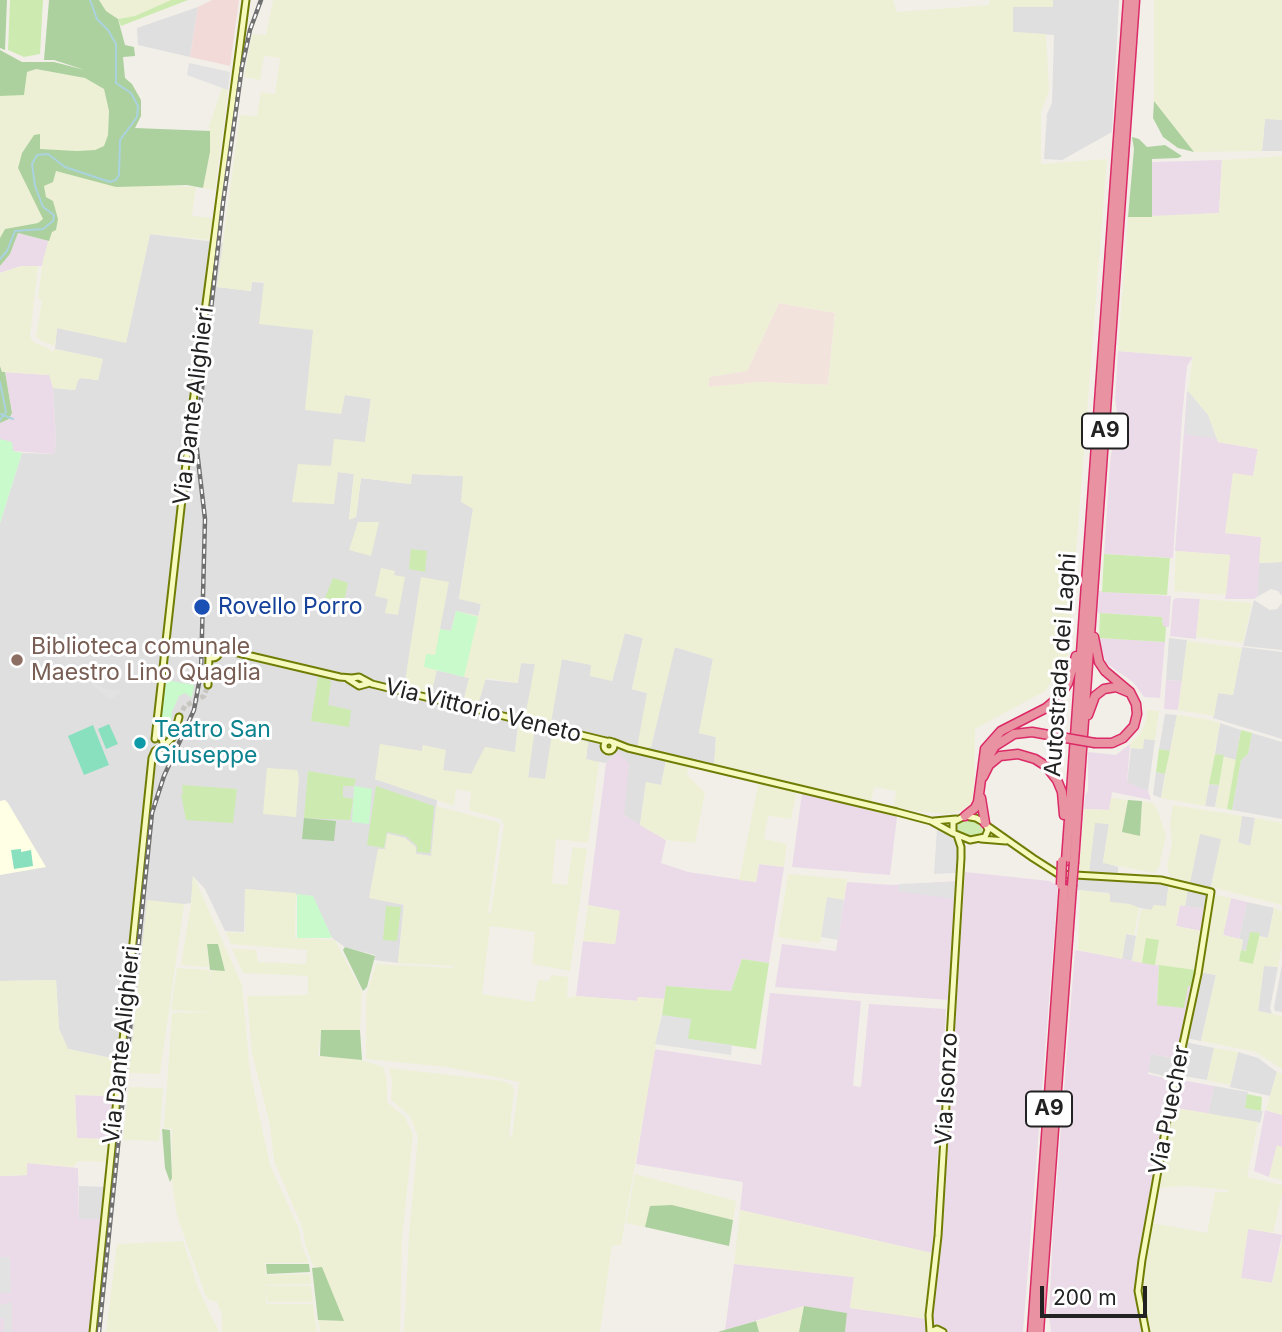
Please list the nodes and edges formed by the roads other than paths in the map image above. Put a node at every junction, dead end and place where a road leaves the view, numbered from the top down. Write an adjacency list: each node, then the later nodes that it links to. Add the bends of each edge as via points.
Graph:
1 (246, 0): 9 (street, Via Dante Alighieri, via 156,719)
2 (1128, 0): 5 (highway, Autostrada dei Laghi / A9)
3 (1136, 0): 4 (highway, Autostrada dei Laghi / A9)
4 (1100, 498): 7 (highway, via 1094,645 1102,667); 15 (highway, Autostrada dei Laghi / A9)
5 (1088, 553): 10 (highway, via 1076,658 1068,683 1046,708 1006,727 993,739 983,756); 20 (highway, Autostrada dei Laghi / A9)
6 (208, 685): 13 (street, Via Vittorio Veneto, via 215,654 227,650 350,679 359,677 366,683 609,745)
7 (1132, 694): 10 (highway, bridge, via 1137,714 1131,731 1118,741 1095,743 1032,732 1014,734 995,746); 15 (highway, via 1108,688 1090,705)
8 (179, 717): 9 (street, via 173,737)
9 (159, 743): 25 (street, Via Dante Alighieri, via 152,758)
10 (982, 776): 11 (highway); 20 (highway, via 992,762 1006,755 1030,757 1046,766 1057,780 1064,802)
11 (980, 793): 12 (highway, via 977,806); 14 (highway)
12 (960, 818): 13 (street); 14 (street, via 976,818); 16 (street, via 952,825)
13 (931, 821): 16 (street)
14 (985, 824): 17 (street, via 987,834); 18 (street)
15 (1076, 833): 20 (highway, Autostrada dei Laghi / A9)
16 (955, 834): 17 (street); 19 (street, Via Isonzo)
17 (979, 839): 18 (street); 19 (street, via 967,846)
18 (1007, 841): 24 (street, Via Puecher, via 1058,874 1161,880 1211,892 1142,1260 1138,1291)
19 (961, 858): 22 (street, Via Isonzo)
20 (1067, 862): 21 (highway, Autostrada dei Laghi / A9, bridge)
21 (1066, 886): 27 (highway, Autostrada dei Laghi / A9); 28 (highway, Autostrada dei Laghi / A9)
22 (930, 1321): 23 (street); 26 (street, Via Isonzo)
23 (940, 1330): 26 (street)
24 (1144, 1331)
25 (93, 1332)
26 (930, 1332)
27 (1032, 1332)
28 (1039, 1332)

